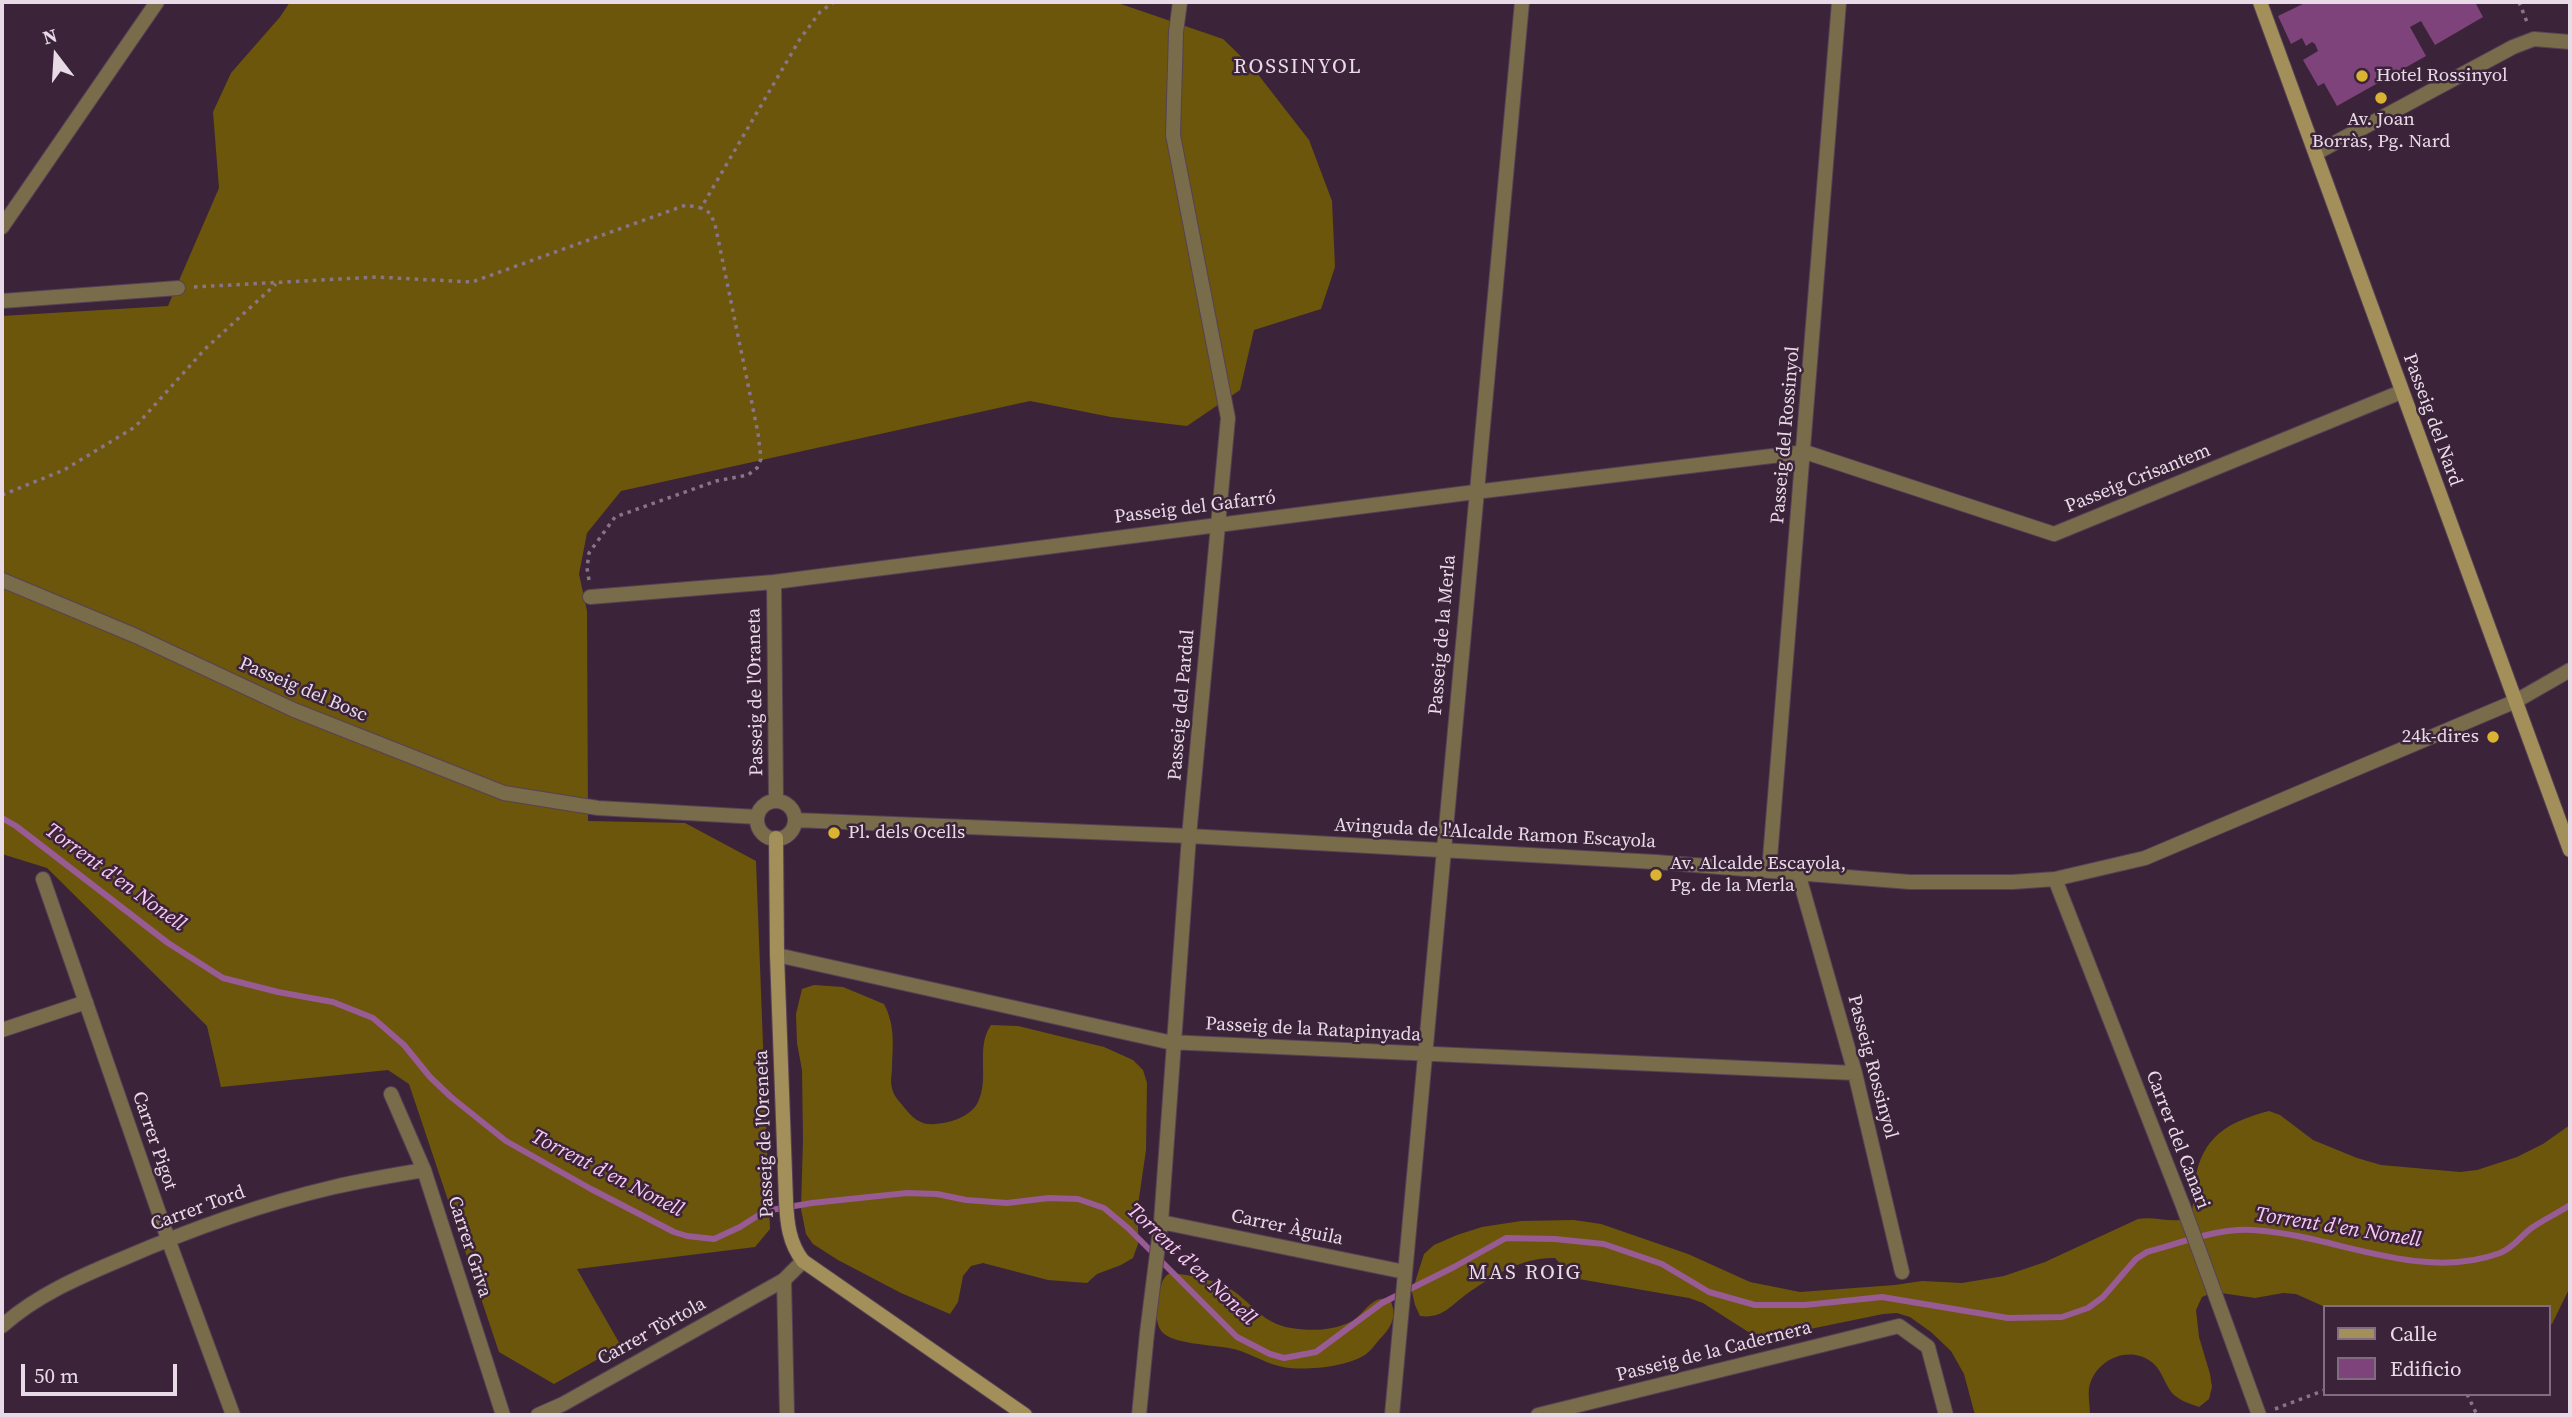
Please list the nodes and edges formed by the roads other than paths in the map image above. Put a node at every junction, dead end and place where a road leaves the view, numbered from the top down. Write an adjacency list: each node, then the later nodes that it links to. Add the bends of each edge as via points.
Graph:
1 (157, 2): 8 (street)
2 (1180, 2): 14 (street, Passeig del Pardal, via 1173,135 1228,418)
3 (1522, 2): 13 (street, Passeig de la Merla)
4 (1839, 2): 12 (street, Passeig del Rossinyol)
5 (2260, 2): 7 (street, Passeig del Nard)
6 (2570, 42): 7 (street, via 2534,39 2513,47)
7 (2315, 153): 11 (street, Passeig del Nard)
8 (2, 228)
9 (178, 288): 10 (street)
10 (2, 301)
11 (2401, 392): 12 (street, Passeig Crisantem, via 2054,534); 19 (street, Passeig del Nard)
12 (1805, 452): 13 (street, Passeig del Gafarró); 27 (street, Passeig del Rossinyol)
13 (1475, 492): 14 (street, Passeig del Gafarró); 26 (street, Passeig de la Merla)
14 (1219, 524): 16 (street, Passeig del Gafarró); 23 (street, Passeig del Pardal)
15 (2, 580): 21 (street, Passeig del Bosc, via 294,710 504,793 598,808)
16 (774, 582): 17 (street, Passeig del Gafarró); 20 (street, Passeig de l'Oraneta)
17 (590, 597)
18 (2570, 670): 19 (street, Avinguda de l'Alcalde Ramon Escayola)
19 (2516, 701): 25 (street, Passeig del Nard); 30 (street, Avinguda de l'Alcalde Ramon Escayola, via 2145,858)
20 (776, 801): 21 (street, via 762,807); 22 (street, via 790,806)
21 (757, 817): 24 (street, via 762,832)
22 (795, 820): 23 (street, Avinguda de l'Alcalde Ramon Escayola); 24 (street, via 789,833)
23 (1189, 836): 26 (street, Avinguda de l'Alcalde Ramon Escayola); 34 (street, Passeig del Pardal)
24 (776, 838): 31 (street, Passeig de l'Oreneta)
25 (2570, 850)
26 (1443, 851): 27 (street, Avinguda de l'Alcalde Ramon Escayola); 35 (street, Passeig de la Merla)
27 (1769, 871): 28 (street, Avinguda de l'Alcalde Ramon Escayola)
28 (1798, 873): 30 (street, Avinguda de l'Alcalde Ramon Escayola, via 1910,882); 36 (street, Passeig Rossinyol)
29 (43, 879): 32 (street, Carrer Pigot)
30 (2055, 879): 55 (street, Carrer del Canari, via 2183,1206)
31 (777, 955): 34 (street, Passeig de la Ratapinyada); 41 (street, Passeig de l'Oreneta, via 787,1219 794,1250)
32 (86, 1002): 33 (street); 40 (street, Carrer Pigot)
33 (2, 1030)
34 (1174, 1043): 35 (street, Passeig de la Ratapinyada); 39 (street, Passeig del Pardal)
35 (1425, 1054): 36 (street, Passeig de la Ratapinyada); 42 (street, Passeig de la Merla)
36 (1855, 1073): 43 (street, Passeig Rossinyol)
37 (391, 1094): 38 (street, Carrer Griva)
38 (424, 1170): 40 (street, Carrer Tord, via 335,1187); 47 (street, Carrer Griva)
39 (1161, 1222): 42 (street, Carrer Àguila); 51 (street, Passeig del Pardal)
40 (168, 1239): 45 (street, Carrer Tord, via 24,1306); 46 (street, Carrer Pigot)
41 (803, 1261): 44 (street); 50 (street)
42 (1405, 1272): 52 (street, Passeig de la Merla)
43 (1902, 1272)
44 (784, 1280): 48 (street, Carrer Tòrtola); 49 (street)
45 (2, 1326)
46 (233, 1415)
47 (503, 1415)
48 (538, 1415)
49 (787, 1415)
50 (1025, 1415)
51 (1139, 1415)
52 (1392, 1415)
53 (1538, 1415): 54 (street, Passeig de la Cadernera, via 1899,1326 1928,1347)
54 (1946, 1415)
55 (2258, 1415)

